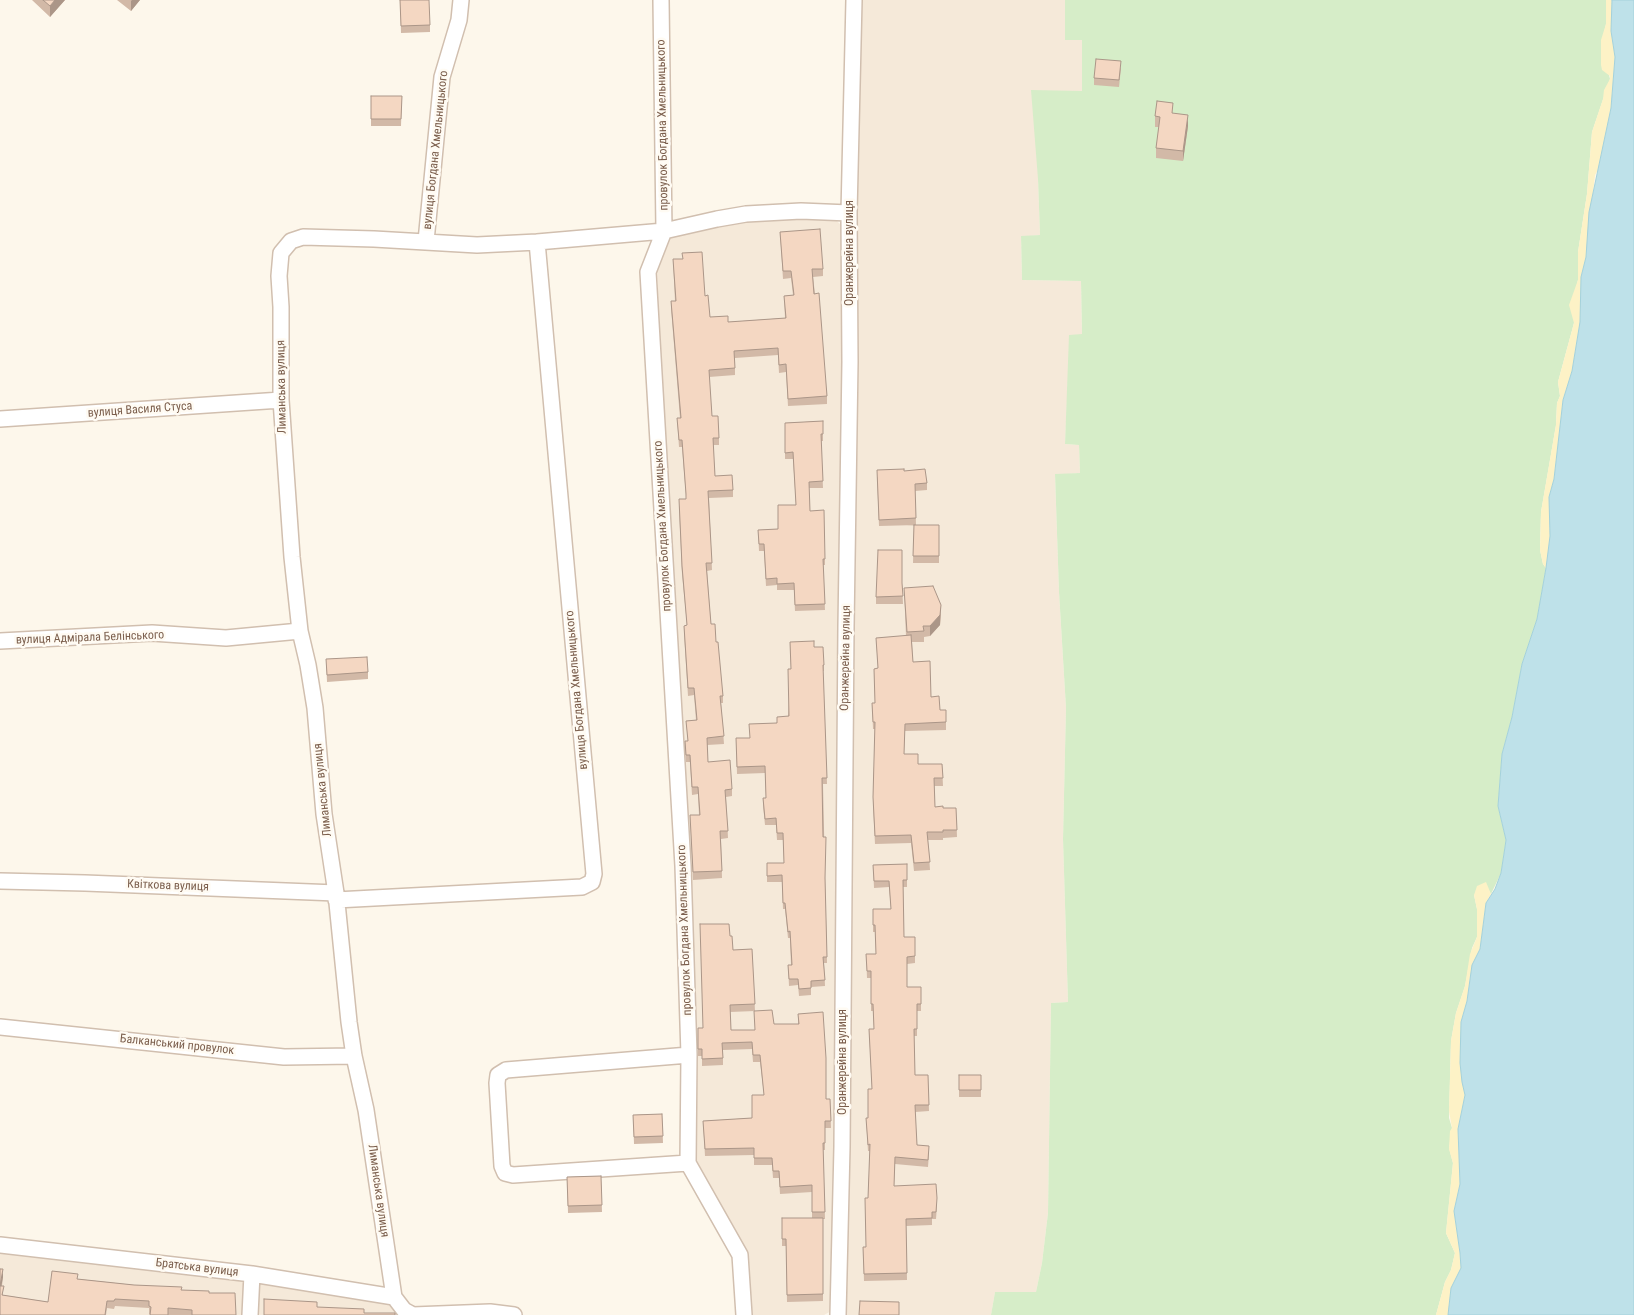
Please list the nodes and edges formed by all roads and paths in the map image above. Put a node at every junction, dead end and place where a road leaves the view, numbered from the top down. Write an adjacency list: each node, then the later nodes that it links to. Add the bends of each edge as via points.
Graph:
1 (461, 0): 6 (street, вулиця Богдана Хмельницького, via 459,20 442,77)
2 (661, 0): 5 (street, провулок Богдана Хмельницького)
3 (854, 0): 4 (street, Оранжерейна вулиця)
4 (849, 212): 5 (street, via 746,214); 25 (street, Оранжерейна вулиця)
5 (664, 230): 7 (street); 15 (street, провулок Богдана Хмельницького, via 648,272 683,866)
6 (426, 241): 7 (street, via 477,245); 8 (street, Лиманська вулиця, via 303,237 291,241 281,253 279,276)
7 (537, 242): 13 (street, вулиця Богдана Хмельницького, via 594,874 592,882 582,887)
8 (281, 400): 9 (street, вулиця Василя Стуса); 10 (street, Лиманська вулиця)
9 (0, 419)
10 (300, 631): 11 (street, вулиця Адмірала Белінського, via 226,638 152,633); 13 (street, Лиманська вулиця, via 315,708 324,814)
11 (0, 641)
12 (0, 881): 13 (street, Квіткова вулиця)
13 (336, 896): 16 (street, Лиманська вулиця)
14 (0, 1027): 16 (street, Балканський провулок, via 284,1056)
15 (689, 1055): 17 (street, провулок Богдана Хмельницького); 17 (street, via 506,1070 498,1075 497,1083 505,1173)
16 (354, 1056): 20 (street, Лиманська вулиця, via 366,1110)
17 (688, 1163): 24 (street, via 740,1255)
18 (0, 1245): 19 (street, Братська вулиця)
19 (252, 1274): 20 (street, Братська вулиця); 21 (street)
20 (394, 1297): 22 (street, via 404,1310)
21 (250, 1315)
22 (413, 1315): 23 (street, via 490,1312)
23 (514, 1315)
24 (744, 1315)
25 (838, 1315)

